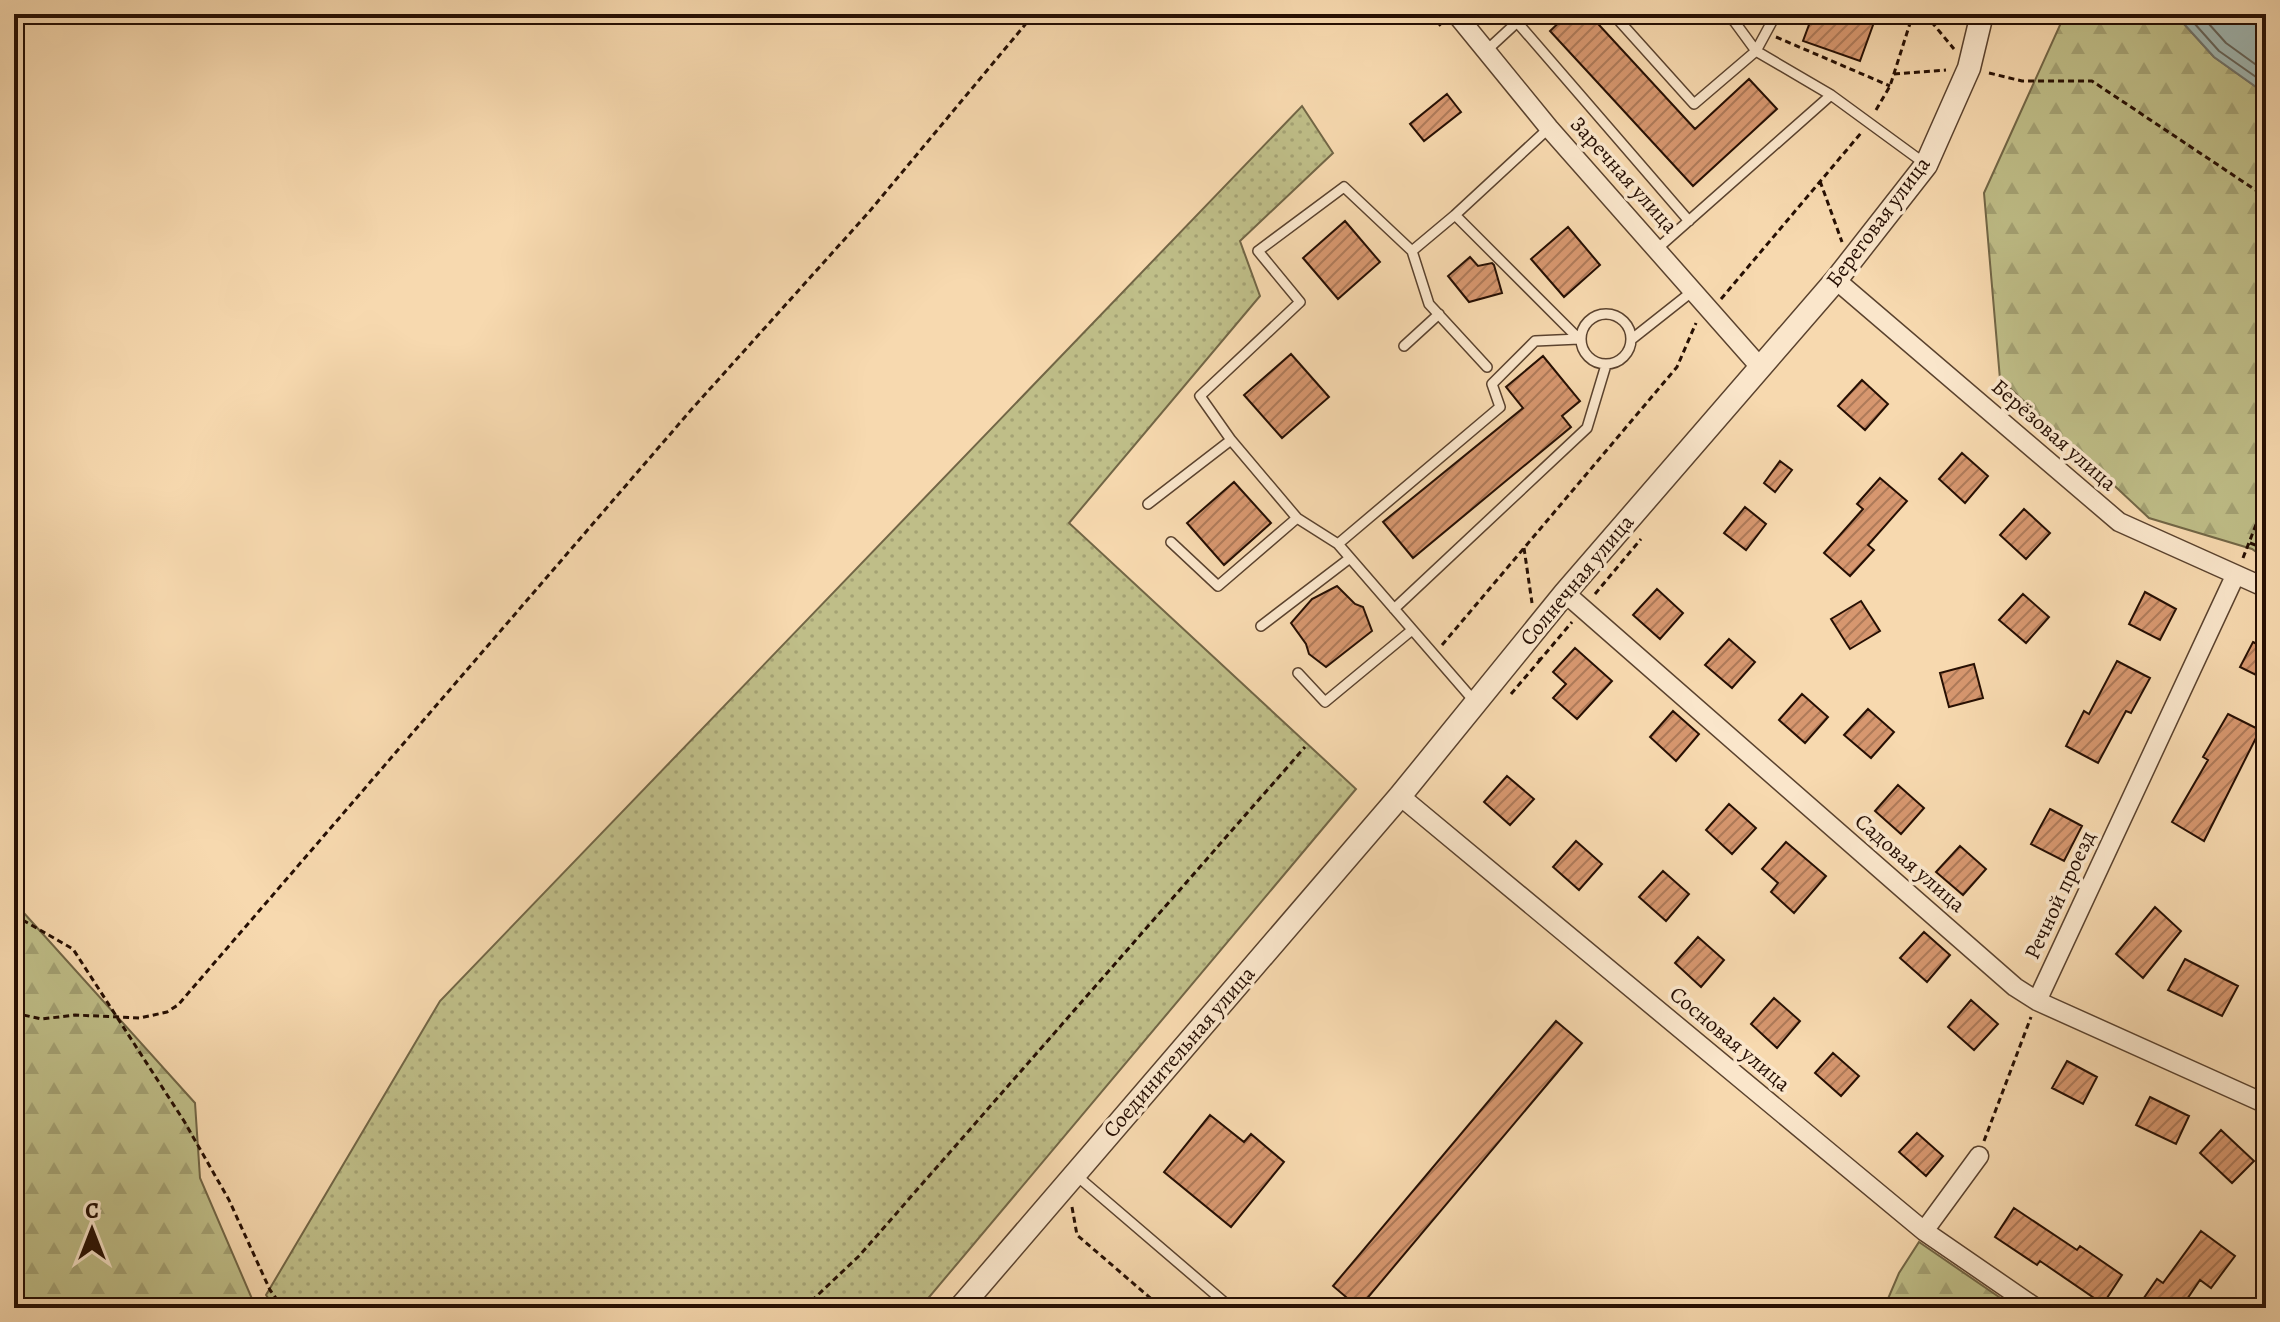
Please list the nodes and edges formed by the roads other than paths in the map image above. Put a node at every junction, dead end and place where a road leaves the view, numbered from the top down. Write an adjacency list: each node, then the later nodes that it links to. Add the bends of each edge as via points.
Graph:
1 (1456, 14): 8 (street, Заречная улица)
2 (1526, 14): 7 (lane)
3 (1613, 14): 9 (lane, via 1694,104)
4 (1724, 14): 9 (lane)
5 (1776, 14): 9 (lane)
6 (1982, 14): 12 (street, Береговая улица, via 1969,68)
7 (1514, 18): 8 (lane); 14 (lane)
8 (1487, 50): 11 (street, Заречная улица)
9 (1756, 51): 10 (lane)
10 (1831, 95): 12 (lane); 14 (lane)
11 (1549, 128): 13 (lane); 15 (street, Заречная улица)
12 (1926, 165): 17 (street, Береговая улица)
13 (1455, 215): 16 (lane); 20 (lane)
14 (1689, 221): 15 (lane)
15 (1658, 248): 18 (street, Заречная улица)
16 (1412, 251): 19 (lane, via 1429,304); 26 (lane, via 1344,187 1258,251 1300,302 1200,396)
17 (1842, 271): 25 (street, Береговая улица); 32 (street, Берёзовая улица, via 2119,522)
18 (1694, 290): 21 (lane); 25 (street, Заречная улица)
19 (1439, 314): 22 (lane); 24 (lane)
20 (1579, 339): 21 (lane, via 1587,320 1606,312 1625,320); 23 (lane, via 1587,358); 30 (lane, via 1535,341 1492,384 1500,407)
21 (1632, 339): 23 (lane, via 1625,358)
22 (1404, 346)
23 (1606, 365): 35 (lane, via 1587,428)
24 (1487, 367)
25 (1760, 367): 34 (street, Солнечная улица)
26 (1231, 440): 27 (lane); 28 (lane)
27 (1148, 504)
28 (1297, 518): 29 (lane, via 1218,586); 30 (lane)
29 (1171, 542)
30 (1338, 544): 31 (lane)
31 (1350, 558): 35 (lane); 36 (lane)
32 (2235, 576): 33 (street, Берёзовая улица); 41 (street, Речной проезд)
33 (2266, 588)
34 (1565, 593): 39 (street, Солнечная улица); 41 (street, Садовая улица)
35 (1394, 609): 37 (lane)
36 (1261, 626)
37 (1412, 630): 38 (lane, via 1325,702); 39 (lane)
38 (1298, 673)
39 (1476, 702): 40 (street, Солнечная улица)
40 (1400, 796): 44 (street, Соединительная улица); 45 (street, Сосновая улица)
41 (2037, 1001): 42 (street, Садовая улица)
42 (2266, 1104)
43 (1979, 1156): 45 (street)
44 (1074, 1173): 46 (street, Соединительная улица); 47 (lane)
45 (1924, 1231): 48 (street, Сосновая улица)
46 (960, 1308)
47 (1231, 1308)
48 (2036, 1308)

